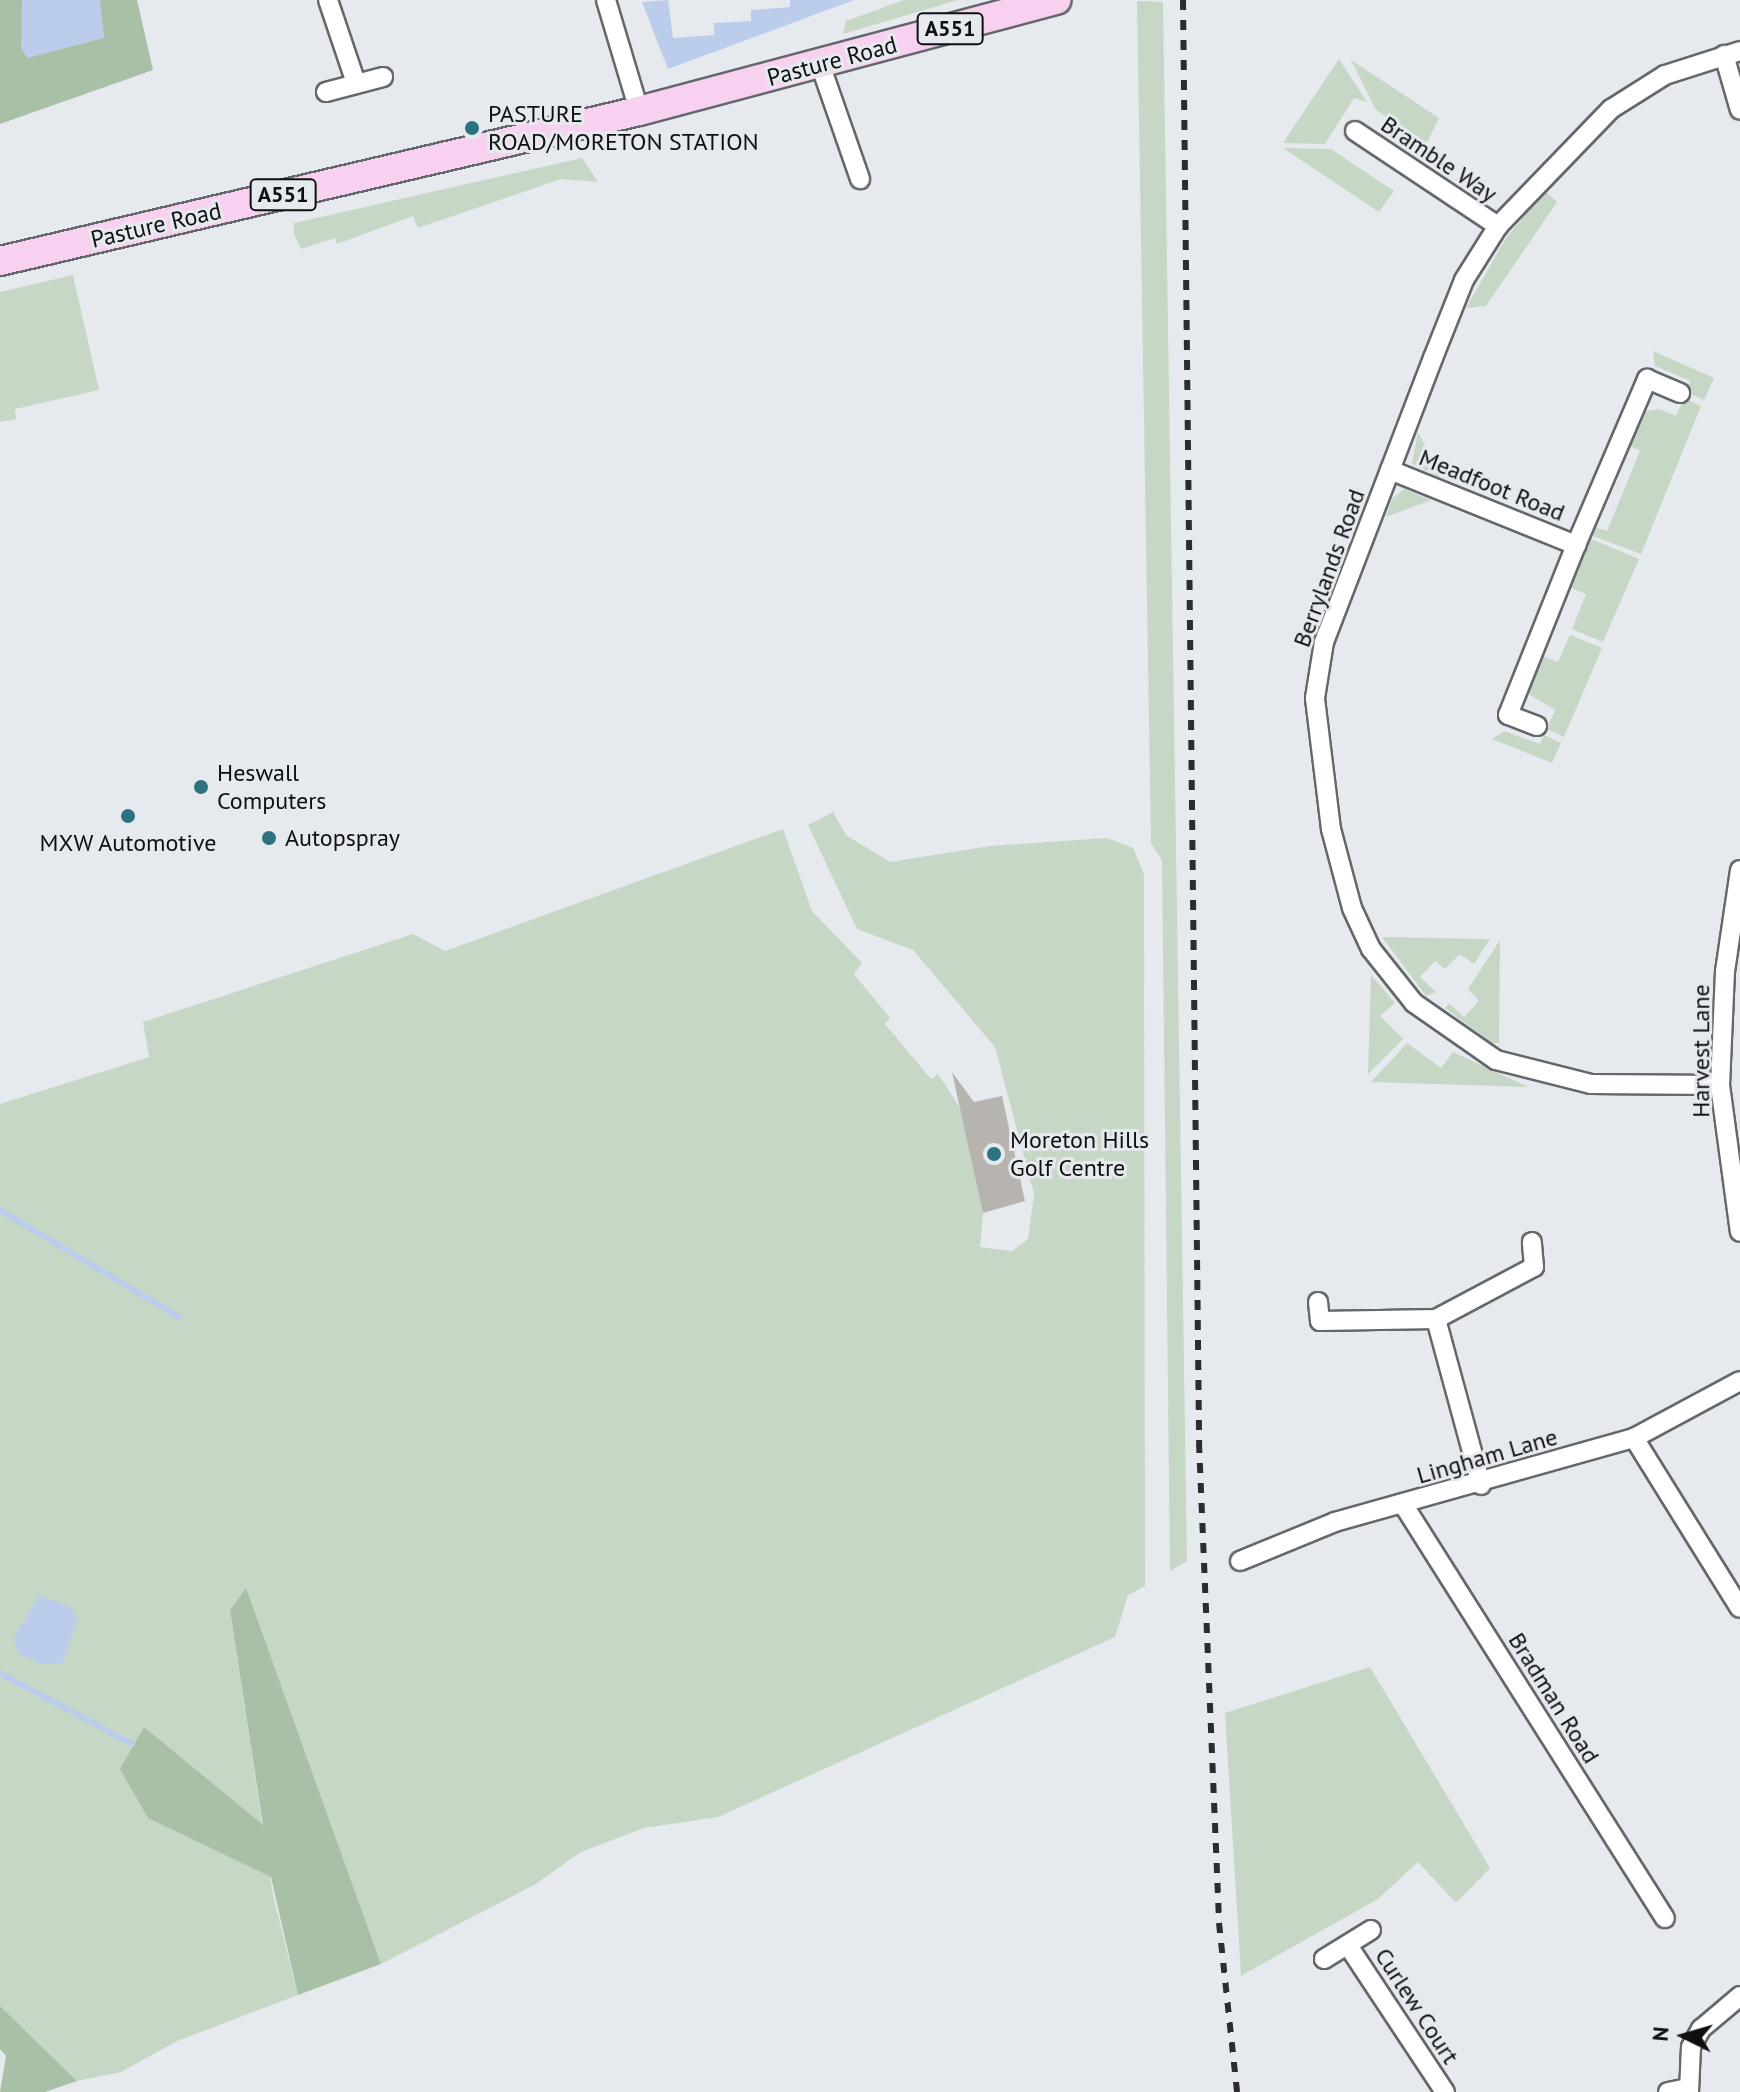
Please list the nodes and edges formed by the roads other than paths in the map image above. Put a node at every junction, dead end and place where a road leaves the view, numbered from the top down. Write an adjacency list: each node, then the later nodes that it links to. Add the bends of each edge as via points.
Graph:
1 (328, 0): 7 (street)
2 (606, 0): 10 (street)
3 (1056, 0): 5 (main road, Pasture Road / A551)
4 (1732, 53): 9 (street); 13 (street, Berrylands Road, via 1665,75 1611,109)
5 (820, 64): 10 (main road, Pasture Road / A551); 12 (street)
6 (383, 77): 7 (street)
7 (356, 83): 8 (street)
8 (326, 92)
9 (1740, 110)
10 (639, 111): 14 (main road, Pasture Road / A551)
11 (1355, 131): 13 (street, Bramble Way)
12 (860, 179)
13 (1498, 226): 16 (street, Berrylands Road, via 1464,280)
14 (0, 261)
15 (1680, 393): 17 (street, Meadfoot Road, via 1647,379)
16 (1390, 470): 17 (street, Meadfoot Road); 21 (street, Berrylands Road, via 1324,642 1315,698 1341,873 1371,949 1429,1017 1496,1060 1591,1084)
17 (1576, 545): 18 (street, Meadfoot Road, via 1508,715)
18 (1537, 726)
19 (1740, 870): 20 (street, Harvest Lane)
20 (1737, 903): 21 (street, Harvest Lane)
21 (1720, 1085): 22 (street, Harvest Lane)
22 (1740, 1232)
23 (1532, 1242): 25 (street, via 1534,1267)
24 (1318, 1302): 25 (street, via 1320,1321)
25 (1436, 1319): 28 (street)
26 (1740, 1381): 27 (street, Lingham Lane)
27 (1634, 1438): 28 (street, Lingham Lane); 31 (street)
28 (1481, 1485): 29 (street, Lingham Lane)
29 (1403, 1504): 30 (street, Lingham Lane, via 1335,1522); 32 (street, Bradman Road)
30 (1240, 1561)
31 (1740, 1608)
32 (1665, 1918)
33 (1371, 1930): 34 (street, Curlew Court)
34 (1349, 1947): 35 (street, Curlew Court); 38 (street, Curlew Court)
35 (1324, 1959)
36 (1740, 1996): 37 (street, via 1701,2029 1691,2047)
37 (1689, 2090): 39 (street)
38 (1445, 2092)
39 (1668, 2092)

